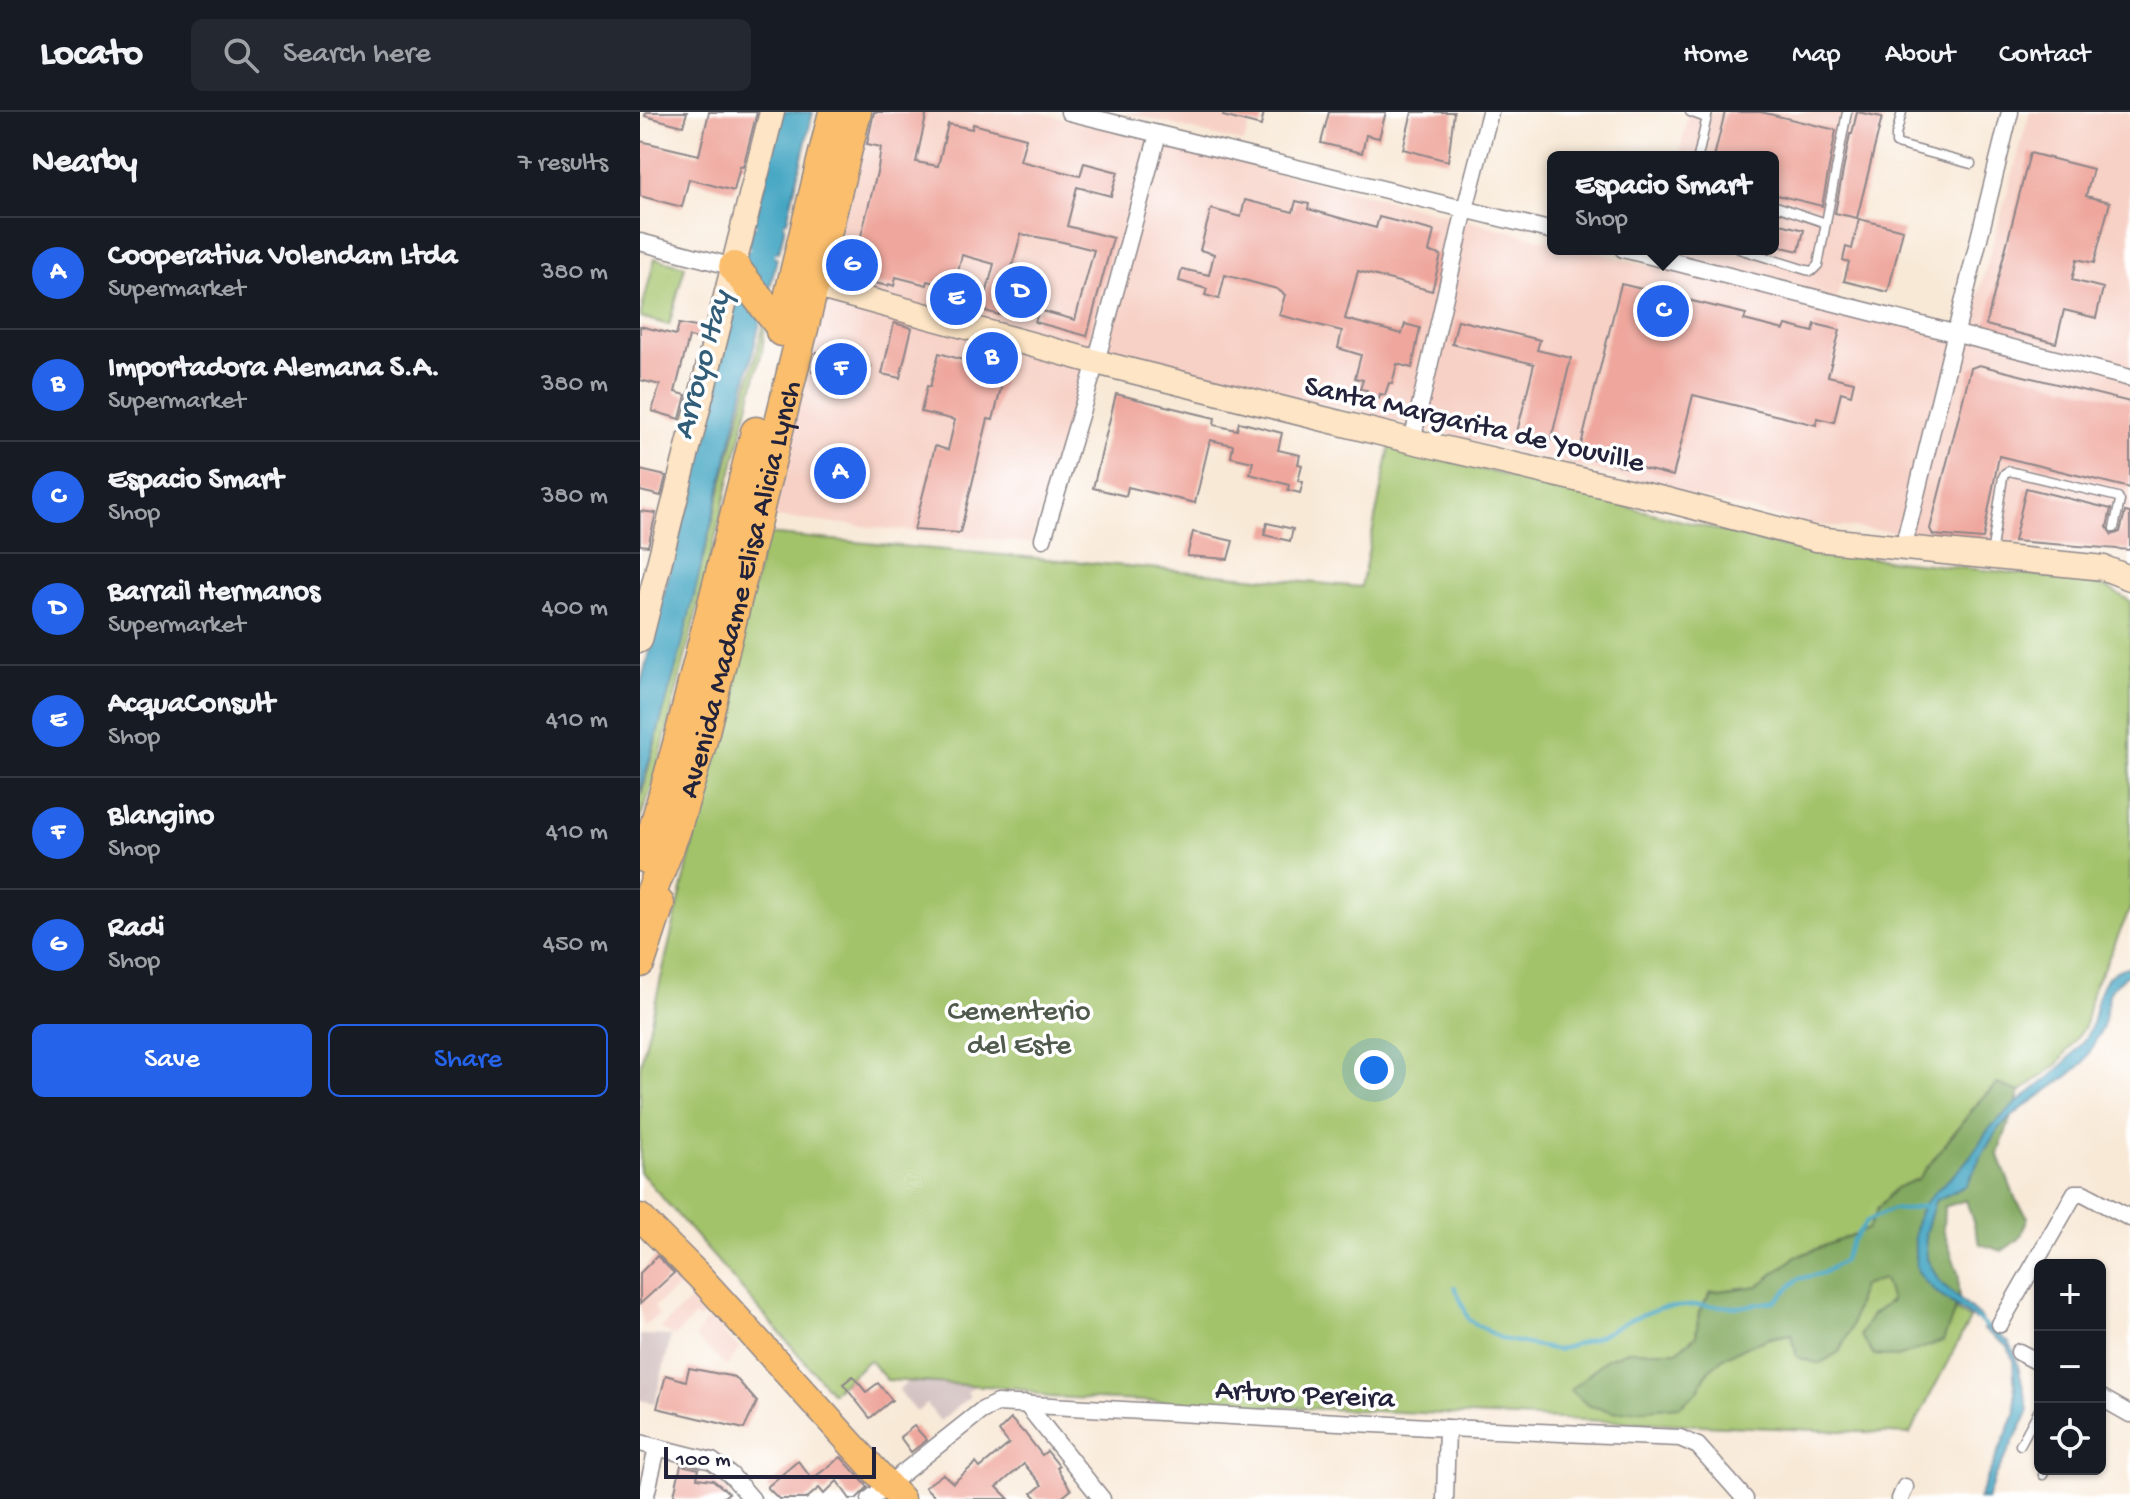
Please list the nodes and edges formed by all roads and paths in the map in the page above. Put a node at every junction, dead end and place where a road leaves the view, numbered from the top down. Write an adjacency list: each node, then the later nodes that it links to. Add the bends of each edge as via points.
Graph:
1 (772, 112): 21 (street)
2 (834, 112): 23 (highway, Avenida Madame Elisa Alicia Lynch)
3 (856, 112): 22 (highway, Avenida Madame Elisa Alicia Lynch)
4 (1069, 112): 11 (street)
5 (1490, 112): 15 (street)
6 (1690, 112): 10 (lane)
7 (1847, 112): 16 (lane)
8 (1902, 112): 13 (lane, via 1896,143)
9 (2010, 112): 24 (street)
10 (1707, 115): 12 (lane)
11 (1158, 134): 15 (street); 25 (street)
12 (1699, 151)
13 (1971, 164)
14 (1779, 207): 16 (lane)
15 (1465, 209): 17 (street); 27 (street)
16 (1826, 223): 20 (lane, via 1818,265 1812,271)
17 (1547, 230)
18 (640, 242): 21 (street)
19 (1647, 255): 24 (street)
20 (1759, 255)
21 (734, 267): 23 (highway); 33 (street)
22 (813, 285): 25 (street, Santa Margarita de Youville); 35 (highway, Avenida Madame Elisa Alicia Lynch)
23 (782, 328): 35 (highway, Avenida Madame Elisa Alicia Lynch)
24 (1956, 333): 26 (street); 30 (street)
25 (1096, 362): 27 (street, Santa Margarita de Youville); 29 (street)
26 (2130, 378)
27 (1412, 441): 30 (street, Santa Margarita de Youville, via 1816,539)
28 (2114, 528): 31 (lane, via 2118,497 2009,471 2003,477)
29 (1043, 539)
30 (1903, 548): 31 (street, Santa Margarita de Youville)
31 (1991, 556): 32 (street, Santa Margarita de Youville, via 2104,568)
32 (2129, 576)
33 (644, 609): 34 (street)
34 (640, 640)
35 (689, 744): 36 (highway, via 665,767); 37 (highway, Avenida Madame Elisa Alicia Lynch); 38 (highway, Avenida Madame Elisa Alicia Lynch, via 675,831); 39 (highway, via 690,809)
36 (640, 834)
37 (640, 875)
38 (640, 922)
39 (640, 962)
40 (640, 1195): 43 (main road)
41 (640, 1217): 43 (main road)
42 (2130, 1218): 44 (street, via 2075,1193)
43 (700, 1277): 55 (main road)
44 (2000, 1324)
45 (2019, 1352): 46 (street)
46 (2034, 1360)
47 (2106, 1400): 49 (street)
48 (1026, 1404): 51 (street, Arturo Pereira); 55 (street, Arturo Pereira, via 997,1403 981,1411); 58 (street)
49 (2130, 1414)
50 (2034, 1419): 53 (lane)
51 (1447, 1428): 59 (street); 60 (street, Arturo Pereira, via 1680,1438 1698,1446)
52 (640, 1443): 54 (street)
53 (2020, 1445)
54 (657, 1448): 56 (street); 57 (street, via 712,1461)
55 (887, 1494)
56 (645, 1499)
57 (752, 1499)
58 (1102, 1499)
59 (1445, 1499)
60 (1745, 1499)

